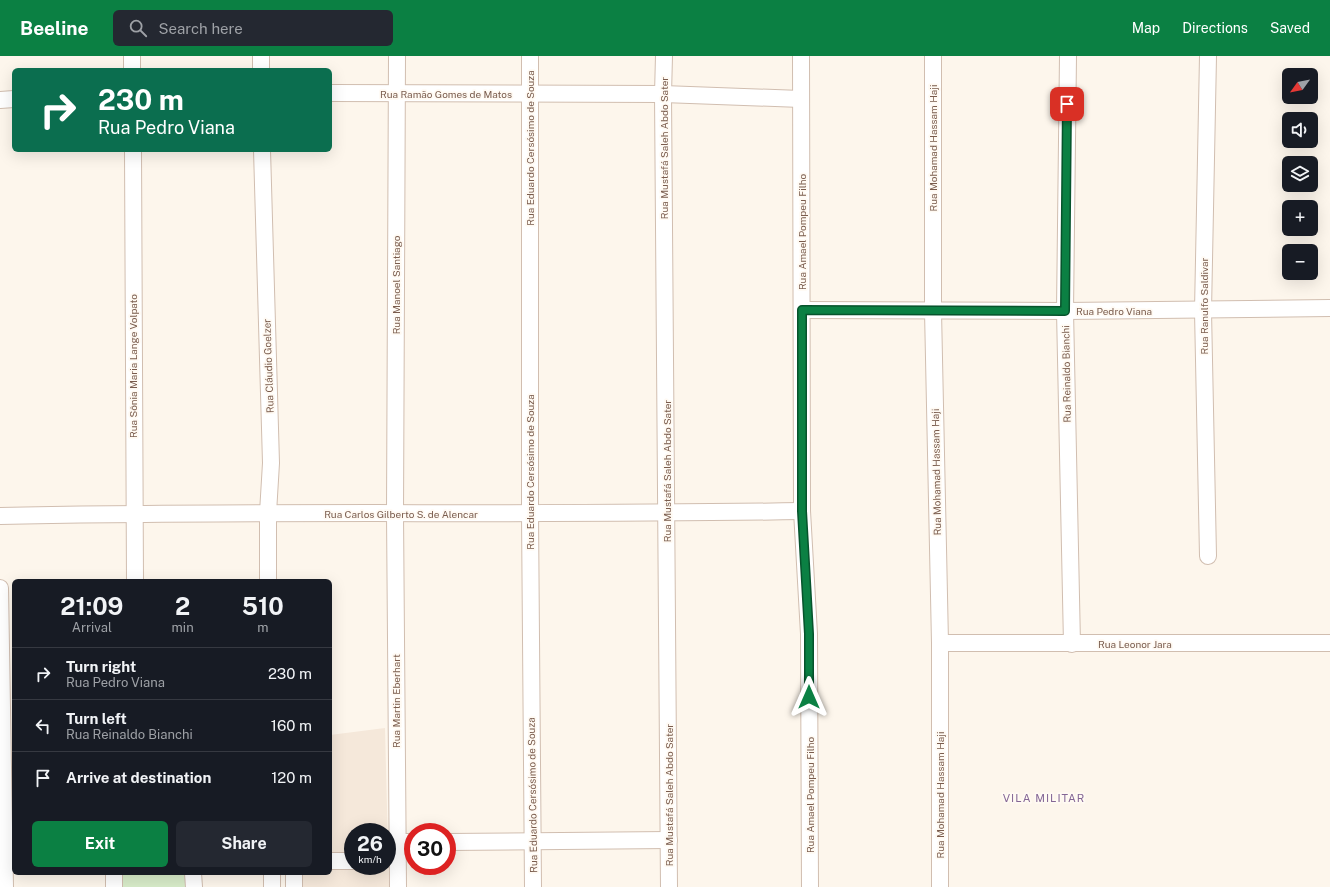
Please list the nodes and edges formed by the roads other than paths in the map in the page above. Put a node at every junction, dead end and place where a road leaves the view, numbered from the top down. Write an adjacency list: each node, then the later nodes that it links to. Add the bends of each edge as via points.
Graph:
1 (132, 56): 10 (street)
2 (261, 56): 11 (street)
3 (397, 56): 13 (street, Rua Manoel Santiago)
4 (530, 56): 14 (street, Rua Eduardo Cersósimo de Souza)
5 (664, 56): 15 (street, Rua Mustafá Saleh Abdo Sater)
6 (801, 56): 17 (street, Rua Amael Pompeu Filho)
7 (933, 56): 24 (street, Rua Mohamad Hassam Haji)
8 (1068, 56): 25 (street, Rua Reinaldo Bianchi)
9 (1208, 56): 23 (street, Rua Ranulfo Saldivar)
10 (132, 68)
11 (261, 68)
12 (332, 93): 13 (street, Rua Ramão Gomes de Matos)
13 (397, 94): 14 (street, Rua Ramão Gomes de Matos); 29 (street, Rua Manoel Santiago)
14 (530, 94): 15 (street, Rua Ramão Gomes de Matos); 30 (street, Rua Eduardo Cersósimo de Souza)
15 (663, 94): 17 (street, Rua Ramão Gomes de Matos); 31 (street, Rua Mustafá Saleh Abdo Sater)
16 (12, 99): 18 (street)
17 (801, 99): 22 (street, Rua Amael Pompeu Filho)
18 (0, 100)
19 (133, 152): 27 (street, Rua Sônia Maria Lange Volpato)
20 (262, 152): 28 (street, Rua Cláudio Goelzer, via 270,463)
21 (1330, 308): 23 (street, Rua Pedro Viana)
22 (802, 310): 24 (street, Rua Pedro Viana); 26 (street, Rua Amael Pompeu Filho)
23 (1203, 310): 25 (street, Rua Pedro Viana); 33 (street, Rua Ranulfo Saldivar)
24 (933, 311): 25 (street, Rua Pedro Viana); 37 (street, Rua Mohamad Hassam Haji)
25 (1065, 311): 39 (street, Rua Reinaldo Bianchi)
26 (802, 511): 31 (street, Rua Carlos Gilberto S. de Alencar); 60 (street, Rua Amael Pompeu Filho, via 809,634)
27 (134, 513): 28 (street, Rua Carlos Gilberto S. de Alencar); 32 (street, Rua Carlos Gilberto S. de Alencar); 34 (street, Rua Sônia Maria Lange Volpato)
28 (268, 513): 29 (street, Rua Carlos Gilberto S. de Alencar); 35 (street, Rua Cláudio Goelzer)
29 (395, 514): 30 (street, Rua Carlos Gilberto S. de Alencar); 41 (street, Rua Martin Eberhart)
30 (530, 514): 31 (street, Rua Carlos Gilberto S. de Alencar); 43 (street, Rua Eduardo Cersósimo de Souza)
31 (667, 514): 42 (street, Rua Mustafá Saleh Abdo Sater)
32 (0, 516)
33 (1208, 556)
34 (135, 579)
35 (268, 579)
36 (0, 588): 40 (street)
37 (940, 643): 39 (street, Rua Leonor Jara); 61 (street, Rua Mohamad Hassam Haji)
38 (1330, 643): 39 (street, Rua Leonor Jara)
39 (1072, 644)
40 (6, 797): 52 (street)
41 (404, 823)
42 (669, 840): 43 (street); 59 (street, Rua Mustafá Saleh Abdo Sater)
43 (532, 841): 44 (street); 58 (street, Rua Eduardo Cersósimo de Souza)
44 (456, 842)
45 (404, 848): 57 (street, Rua Martin Eberhart)
46 (332, 861): 47 (street)
47 (344, 861)
48 (114, 875): 53 (street)
49 (193, 875): 54 (street)
50 (272, 875): 55 (street)
51 (294, 875): 56 (street)
52 (5, 887)
53 (114, 887)
54 (194, 887)
55 (272, 887)
56 (294, 887)
57 (398, 887)
58 (533, 887)
59 (669, 887)
60 (810, 887)
61 (940, 887)

